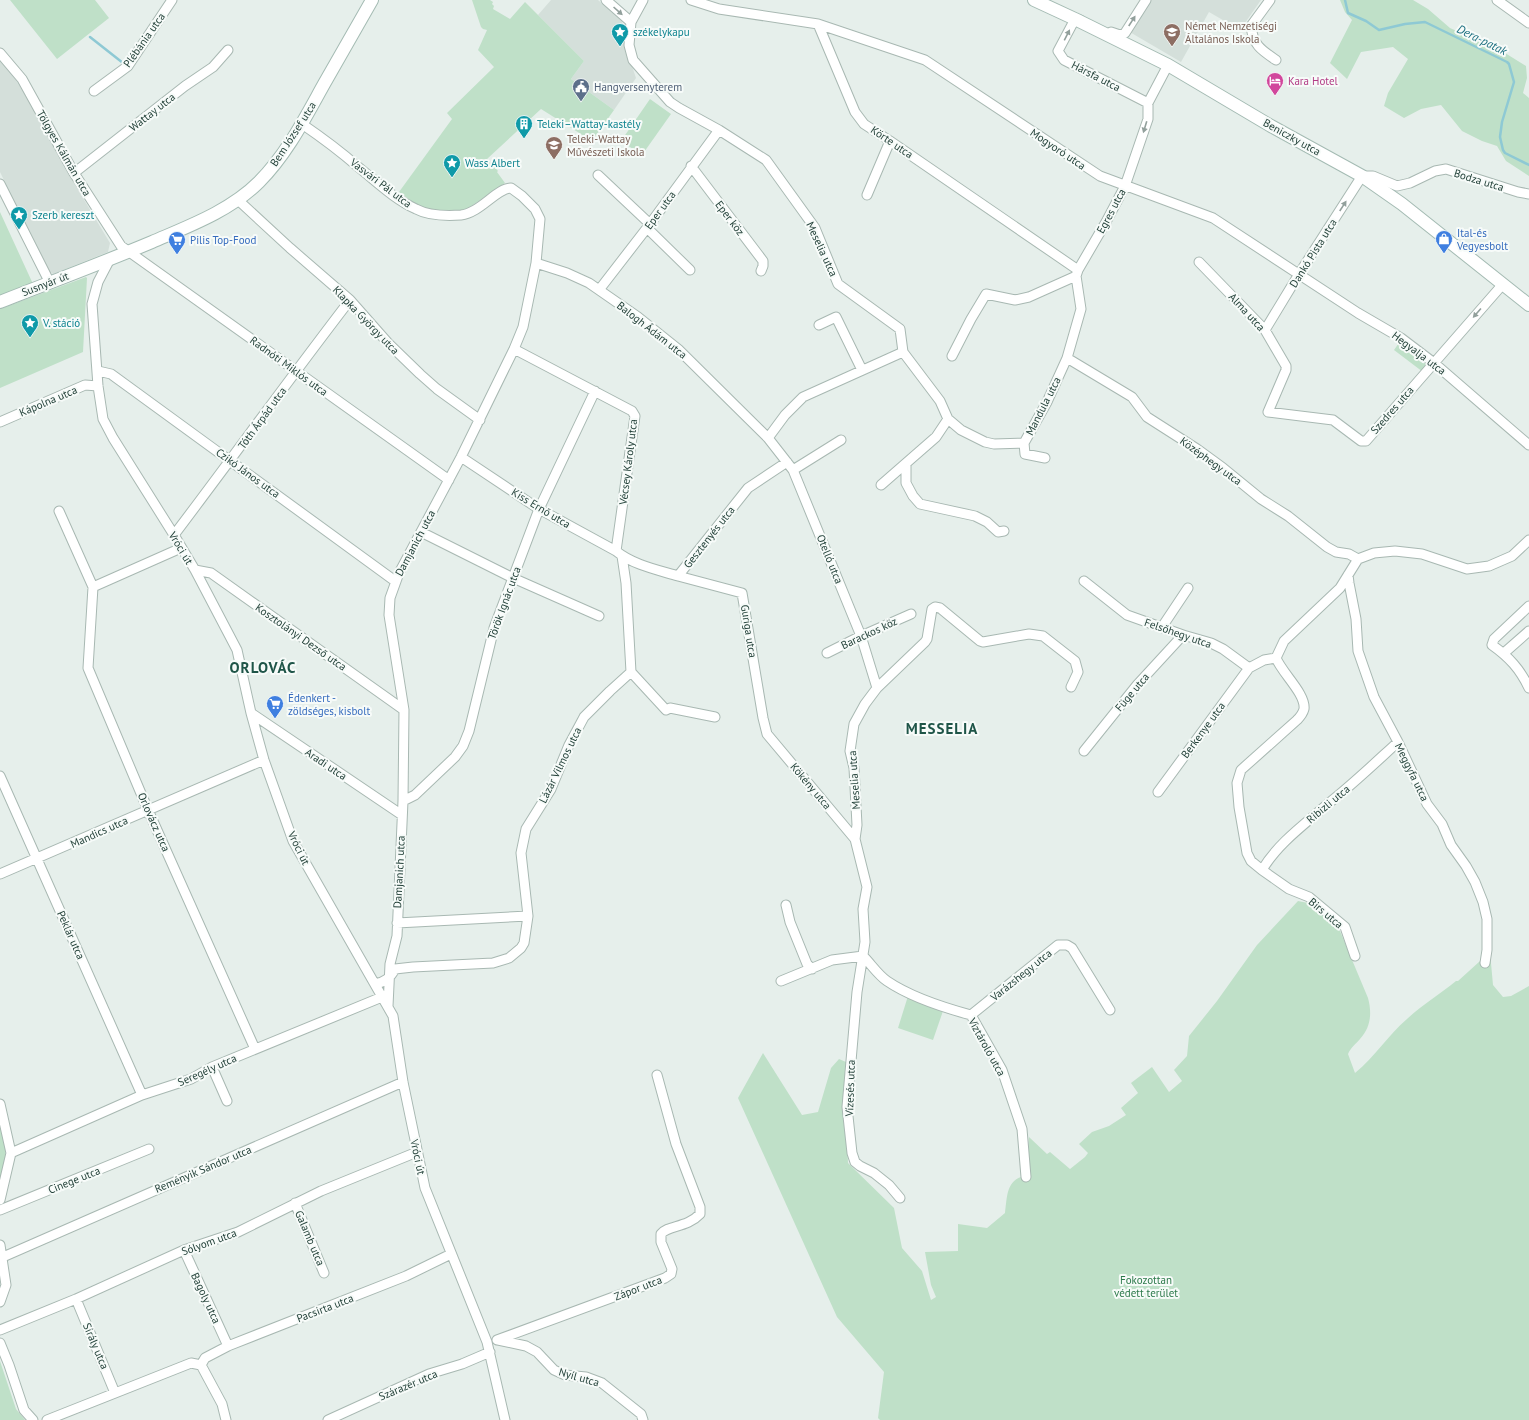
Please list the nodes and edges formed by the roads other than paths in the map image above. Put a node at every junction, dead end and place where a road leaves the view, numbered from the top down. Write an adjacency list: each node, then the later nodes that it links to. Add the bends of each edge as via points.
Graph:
1 (172, 0): 18 (street, Plébánia utca, via 128,66)
2 (372, 0): 20 (main road, Bem József utca)
3 (606, 0): 11 (street, one-way to 11)
4 (643, 0): 11 (street)
5 (691, 0): 12 (street, via 719,9)
6 (1034, 0): 10 (main road, Beniczky utca)
7 (1146, 0): 10 (street, one-way to 7, via 1087,21 1120,35 1125,33)
8 (1270, 0): 16 (street, via 1251,26 1251,32 1258,48)
9 (1498, 0): 13 (street)
10 (1075, 19): 17 (main road, Beniczky utca); 19 (street, Hársfa utca, one-way to 10, via 1064,60 1058,51)
11 (631, 22): 21 (street, Meselia utca, via 628,45 633,60 670,102)
12 (818, 24): 22 (street, Körte utca, via 855,112 864,124); 28 (street, Mogyoró utca, via 925,60 1100,176)
13 (1529, 24)
14 (228, 50): 24 (street, Wattay utca, via 213,67)
15 (0, 53): 24 (street, Tölgyes Kálmán utca, via 22,79)
16 (1276, 60)
17 (1168, 65): 19 (street, Egres utca); 26 (main road, Beniczky utca)
18 (94, 91)
19 (1148, 103): 28 (street, Egres utca, one-way to 28, via 1148,119)
20 (302, 124): 31 (main road, Bem József utca, via 276,162); 32 (street, Vasvári Pál utca, via 388,191 425,213 468,214 511,188 535,209)
21 (719, 130): 23 (street, Eper utca); 53 (street, Meselia utca, via 766,160 815,228 838,284 900,329)
22 (890, 141): 30 (street); 41 (street, Körte utca)
23 (692, 166): 33 (street, Eper utca); 40 (street, Eper köz, via 763,261)
24 (74, 173): 34 (street, Tölgyes Kálmán utca, via 121,246)
25 (598, 175): 33 (street)
26 (1362, 176): 29 (street, Bodza utca, via 1373,176 1397,186 1435,171 1446,170); 42 (street, Dankó Pista utca, one-way to 26); 45 (main road, Beniczky utca, via 1402,204)
27 (0, 184): 44 (street)
28 (1125, 186): 41 (street, Egres utca); 42 (street, Mogyoró utca, via 1213,218)
29 (1529, 194)
30 (867, 195)
31 (238, 200): 34 (main road, Bem József utca, via 189,226); 47 (street, Klapka György utca)
32 (540, 224): 37 (street, Damjanich utca)
33 (649, 226): 39 (street); 46 (street, Eper utca)
34 (129, 251): 35 (main road, Bem József utca); 59 (street, Radnóti Miklós utca)
35 (110, 259): 38 (main road, Susnyár út); 43 (street, Vróci út)
36 (1199, 262): 51 (street, Alma utca)
37 (536, 264): 46 (street, Balogh Ádám utca, via 578,278); 52 (street, Damjanich utca, via 524,327)
38 (89, 267): 43 (street); 44 (main road, Susnyár út)
39 (690, 270)
40 (761, 271)
41 (1077, 273): 54 (street, via 1022,299 1014,300 986,294 970,319); 55 (street, via 1081,308)
42 (1299, 274): 51 (street, Dankó Pista utca); 56 (street, Hegyalja utca, via 1401,338)
43 (98, 282): 60 (street, Vróci út, via 92,304)
44 (50, 283): 48 (main road, Susnyár út)
45 (1503, 284): 49 (main road, Beniczky utca); 56 (street, Szedres utca, one-way to 56)
46 (599, 290): 66 (street, Balogh Ádám utca, via 678,349)
47 (350, 300): 59 (street, Tóth Árpád utca); 64 (street, Klapka György utca, via 415,369)
48 (0, 302)
49 (1529, 305)
50 (819, 325): 57 (street, via 836,317)
51 (1265, 330): 58 (street, Alma utca)
52 (514, 349): 62 (street, Vécsey Károly utca); 64 (street, Damjanich utca)
53 (903, 352): 57 (street); 63 (street, Meselia utca, via 940,401)
54 (952, 356)
55 (1067, 358): 68 (street, Mandula utca, via 1047,402); 86 (street, Középhegy utca, via 1132,397 1147,417 1197,449 1327,547)
56 (1434, 363): 58 (street, Szedres utca, via 1366,441 1361,441 1331,419 1268,412); 69 (street, Hegyalja utca)
57 (862, 370): 66 (street, via 803,397 785,415)
58 (1286, 370)
59 (295, 371): 72 (street, Tóth Árpád utca); 76 (street, Radnóti Miklós utca)
60 (98, 372): 61 (street, Vróci út); 72 (street, Czikó János utca, via 111,374)
61 (98, 386): 65 (street, Kápolna utca, via 85,385); 82 (street, Vróci út, via 103,419)
62 (595, 392): 78 (street, Török Ignác utca); 85 (street, Vécsey Károly utca, via 632,411 635,416)
63 (948, 419): 68 (street, Mandula utca, via 961,430 985,442); 74 (street, via 936,437)
64 (480, 420): 70 (street, Damjanich utca)
65 (0, 422)
66 (768, 438): 73 (street, Otelló utca)
67 (841, 440): 75 (street)
68 (1024, 443): 71 (street, via 1025,454)
69 (1529, 445)
70 (461, 457): 76 (street, Damjanich utca); 78 (street, Kiss Ernő utca)
71 (1045, 458)
72 (231, 460): 82 (street, Tóth Árpád utca); 91 (street, Czikó János utca)
73 (787, 462): 75 (street, Otelló utca); 89 (street, Gesztenyés utca, via 748,488)
74 (906, 464): 77 (street); 80 (street, via 906,483 920,504 974,516 987,522 998,532)
75 (793, 470): 101 (street, Otelló utca)
76 (449, 480): 81 (street, Damjanich utca)
77 (881, 485)
78 (539, 509): 85 (street, Kiss Ernő utca); 90 (street, Török Ignác utca)
79 (59, 510): 93 (street, Orlovácz utca)
80 (1004, 531)
81 (421, 532): 90 (street); 91 (street, Damjanich utca)
82 (174, 536): 84 (street, Vróci út)
83 (1529, 540): 86 (street, via 1512,556 1489,566 1467,569 1422,554 1395,551 1374,553)
84 (181, 548): 87 (street, Vróci út); 93 (street)
85 (619, 554): 89 (street, Gesztenyés utca, via 647,567); 106 (street, Vécsey Károly utca, via 626,583)
86 (1358, 559): 88 (street)
87 (195, 570): 110 (street, Kosztolányi Dezső utca, via 211,573); 111 (street, Vróci út, via 237,650)
88 (1348, 575): 104 (street, via 1340,588 1284,641); 114 (street, Meggyfa utca, via 1356,619 1358,651 1374,697)
89 (678, 576): 113 (street, Guriga utca, via 742,593)
90 (513, 578): 97 (street); 119 (street, Török Ignác utca, via 494,628 463,746 415,795)
91 (395, 581): 110 (street, Damjanich utca, via 389,615)
92 (1084, 581): 98 (street, Felsőhegy utca, via 1127,615)
93 (93, 587): 120 (street, Orlovácz utca, via 88,668)
94 (1188, 588): 98 (street)
95 (1529, 606): 103 (street, via 1494,639 1492,645)
96 (911, 614): 101 (street, Barackos köz)
97 (598, 616)
98 (1162, 627): 100 (street, Felsőhegy utca)
99 (1529, 631): 103 (street)
100 (1183, 635): 105 (street, Felsőhegy utca, via 1224,649); 115 (street, Füge utca, via 1137,685)
101 (861, 636): 102 (street, Barackos köz); 108 (street, Otelló utca)
102 (827, 652)
103 (1504, 653): 109 (street, via 1521,672)
104 (1276, 658): 105 (street, via 1264,660); 124 (street, Birs utca, via 1279,666 1302,696 1304,708 1297,720 1241,770 1236,783 1247,853 1251,861)
105 (1249, 668): 118 (street, Berkenye utca)
106 (631, 672): 112 (street, via 666,710 670,708); 127 (street, Lázár Vilmos utca, via 584,717 551,788 526,829 521,853)
107 (1071, 687): 108 (street, Meselia utca, via 1078,672 1075,661 1042,636 1029,634 983,642 940,608 935,607 932,609 925,642)
108 (878, 688): 122 (street, Meselia utca, via 854,724 850,751 854,768)
109 (1529, 688)
110 (404, 710): 119 (street, Damjanich utca)
111 (251, 713): 116 (street, Vróci út); 121 (street, Aradi utca)
112 (714, 717)
113 (767, 734): 122 (street, Kökény utca)
114 (1398, 742): 124 (street, Ribizli utca, via 1288,838); 131 (street, Meggyfa utca, via 1428,804 1475,882 1483,902 1487,919)
115 (1084, 752)
116 (264, 760): 120 (street, Mandics utca); 135 (street, Vróci út, via 294,841)
117 (0, 776): 123 (street, Peklár utca)
118 (1158, 792)
119 (403, 801): 121 (street, Damjanich utca)
120 (148, 810): 123 (street, Mandics utca); 140 (street, Orlovácz utca)
121 (402, 814): 128 (street, Damjanich utca)
122 (856, 838): 129 (street, Meselia utca, via 867,887 863,909)
123 (38, 859): 125 (street, Mandics utca); 144 (street, Peklár utca)
124 (1262, 870): 130 (street, Birs utca, via 1290,889 1309,897 1345,927)
125 (0, 874)
126 (786, 905): 132 (street, via 807,964)
127 (528, 916): 128 (street); 133 (street, Lázár Vilmos utca, via 524,943 509,958 493,963 395,969)
128 (397, 923): 133 (street, Damjanich utca)
129 (863, 956): 132 (street, via 832,960); 139 (street, Víztároló utca, via 895,986 947,1009); 151 (street, Vízesés utca, via 857,992 847,1107 852,1153 855,1162 874,1173)
130 (1354, 956)
131 (1485, 963)
132 (812, 969): 134 (street)
133 (390, 978): 135 (street, via 383,983); 137 (street, Damjanich utca)
134 (781, 981)
135 (375, 984): 136 (street, Vróci út)
136 (382, 997): 137 (street, Vróci út); 140 (street, Seregély utca)
137 (388, 1006): 143 (street, Vróci út, via 394,1016)
138 (1110, 1010): 139 (street, Varázshegy utca, via 1072,948 1058,945)
139 (971, 1015): 150 (street, Víztároló utca, via 1002,1070 1022,1129)
140 (255, 1049): 141 (street, Seregély utca)
141 (212, 1067): 144 (street, Seregély utca, via 190,1079); 145 (street)
142 (657, 1075): 163 (street, Zápor utca, via 676,1144 700,1206 700,1214 695,1220 664,1230 661,1234 661,1242 672,1269 671,1274)
143 (403, 1082): 148 (street, Vróci út); 158 (street, Reményik Sándor utca)
144 (142, 1095): 149 (street, Seregély utca)
145 (227, 1101)
146 (0, 1104): 149 (street)
147 (149, 1149): 154 (street, Cinege utca)
148 (417, 1152): 153 (street, Sólyom utca); 157 (street, Vróci út, via 425,1188)
149 (11, 1153): 152 (street)
150 (1026, 1177)
151 (900, 1198)
152 (0, 1200)
153 (295, 1203): 156 (street, Sólyom utca, via 238,1232); 159 (street, Galamb utca)
154 (0, 1210)
155 (0, 1245): 158 (street)
156 (184, 1250): 160 (street, Sólyom utca); 166 (street, Bagoly utca)
157 (451, 1254): 164 (street, Vróci út); 166 (street, Pacsirta utca, via 406,1276)
158 (3, 1256): 161 (street, via 6,1285)
159 (324, 1273)
160 (76, 1299): 162 (street, Sólyom utca); 169 (street, Sirály utca)
161 (0, 1302)
162 (0, 1330)
163 (497, 1340): 164 (street, Nyíl utca); 175 (street, Nyíl utca, via 526,1346 537,1352 554,1370 565,1375 586,1377 602,1383 640,1414)
164 (487, 1342): 167 (street, Vróci út)
165 (0, 1343): 170 (street, via 24,1410)
166 (228, 1346): 168 (street, Pacsirta utca, via 205,1358)
167 (490, 1352): 173 (street, Szárazér utca, via 429,1374); 174 (street, Vróci út)
168 (201, 1364): 169 (street, via 191,1363); 172 (street, via 222,1404)
169 (115, 1393): 171 (street)
170 (33, 1420)
171 (47, 1420)
172 (226, 1420)
173 (328, 1420)
174 (505, 1420)
175 (643, 1420)

